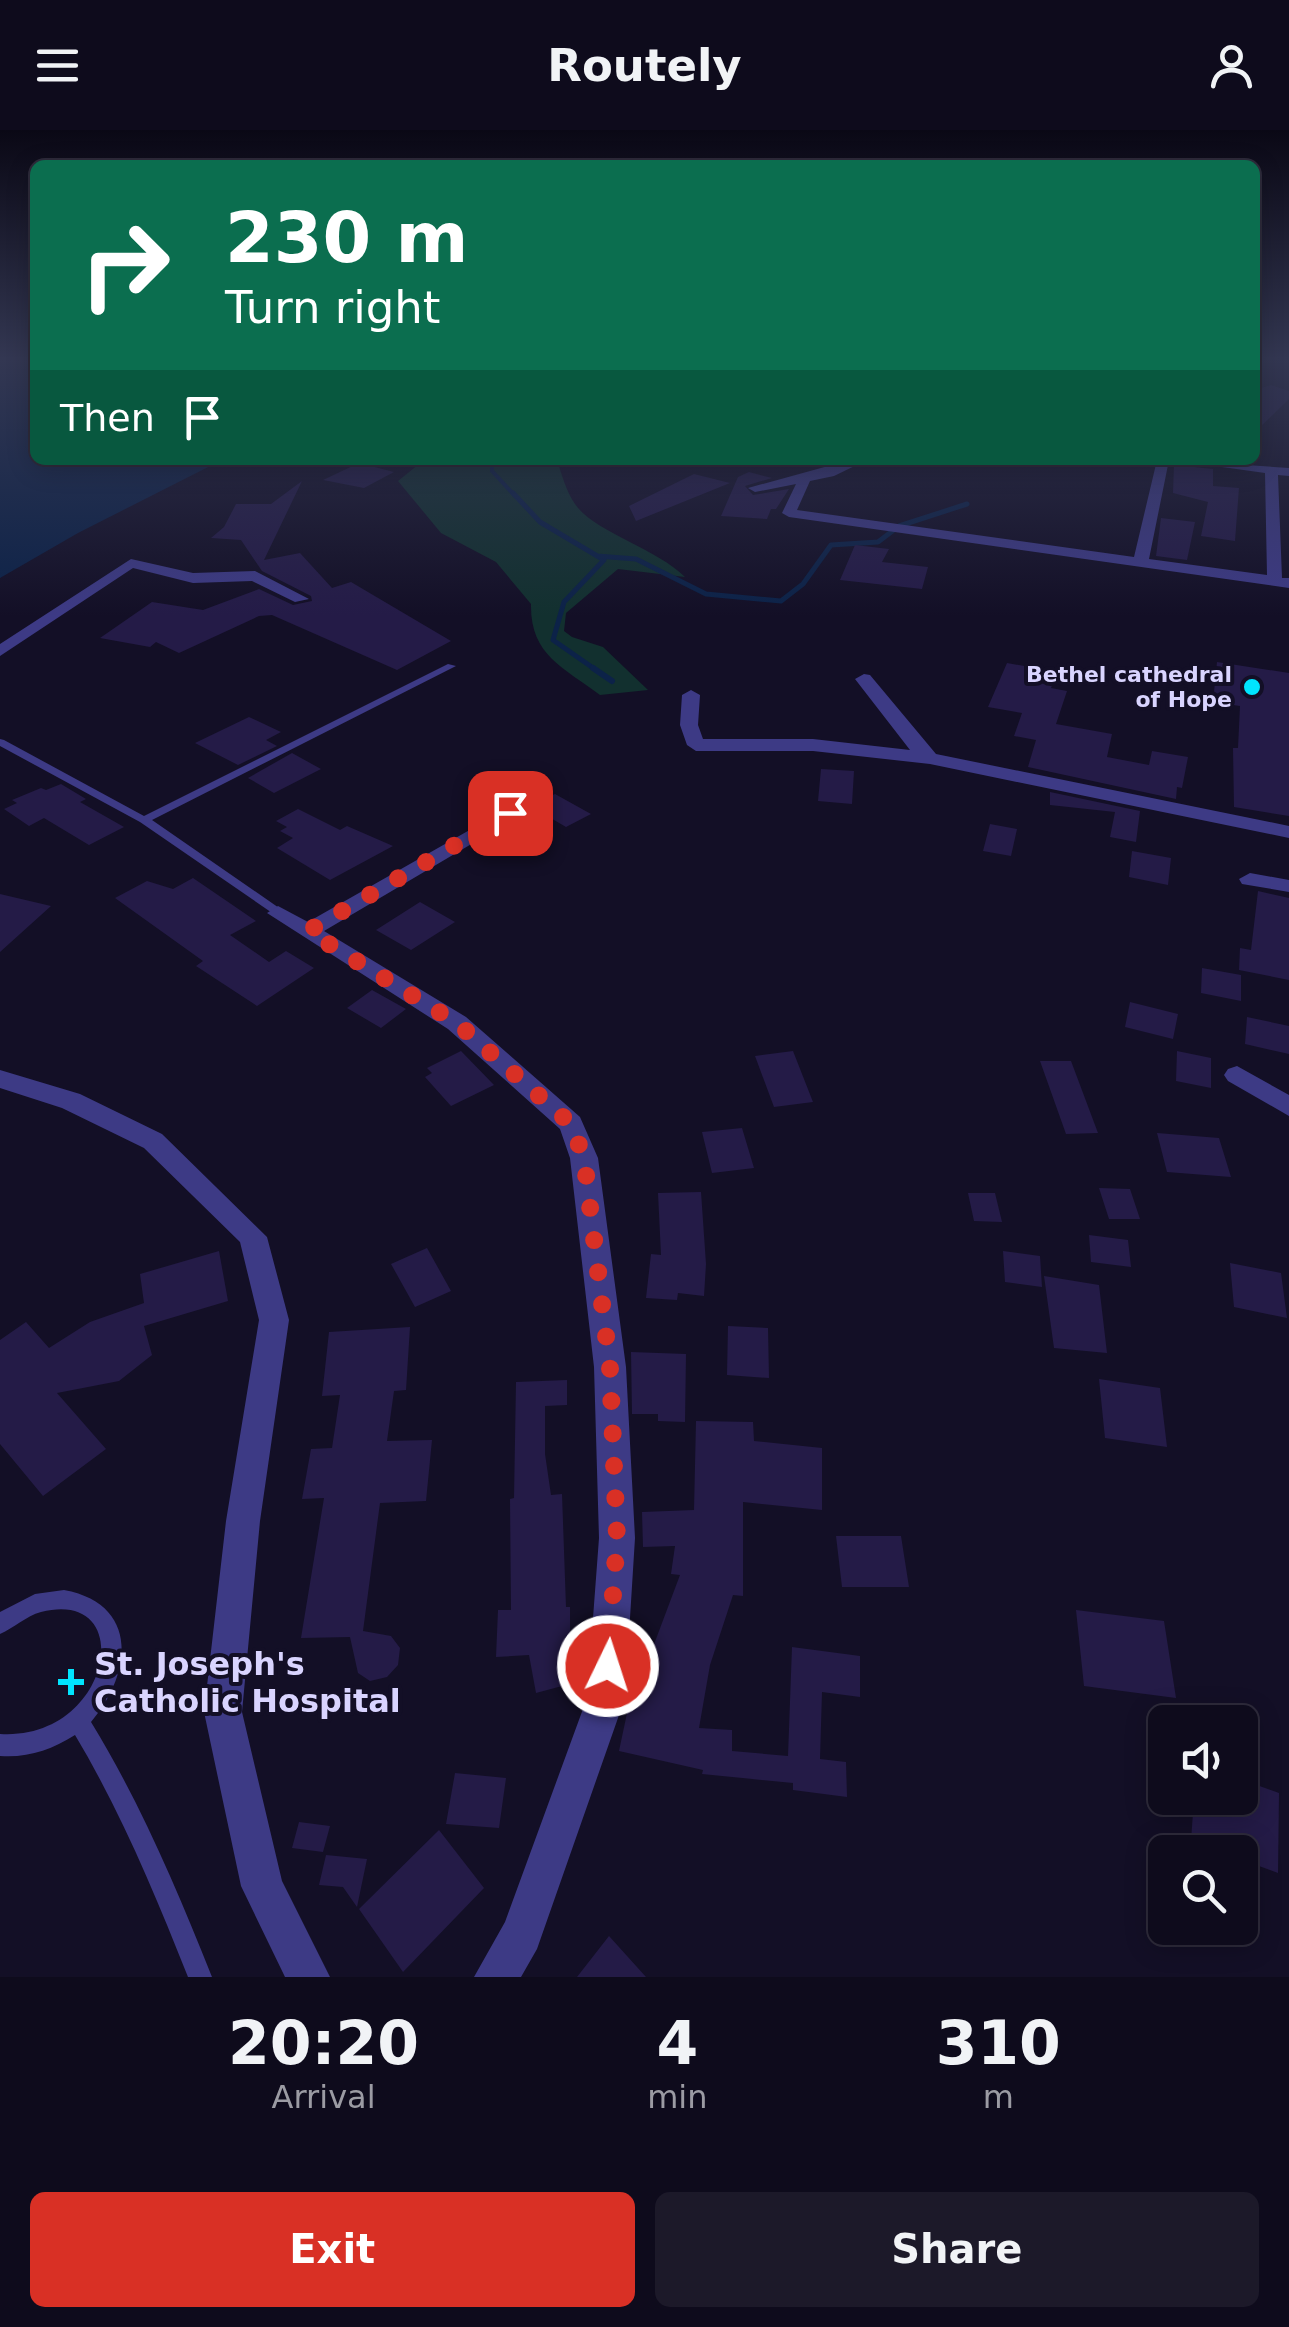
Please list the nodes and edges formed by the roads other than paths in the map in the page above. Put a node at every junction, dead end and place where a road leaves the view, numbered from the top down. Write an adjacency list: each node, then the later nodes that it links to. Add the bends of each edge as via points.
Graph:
1 (845, 465): 6 (street)
2 (1162, 465): 8 (street)
3 (1224, 465): 4 (street)
4 (1271, 470): 5 (street); 9 (street)
5 (1289, 472)
6 (805, 478): 7 (street); 8 (street, via 788,513)
7 (755, 488)
8 (1140, 564): 9 (street)
9 (1282, 582)
10 (301, 598): 11 (street, via 255,576 192,578 131,563)
11 (0, 651)
12 (451, 666): 18 (lane)
13 (864, 680): 16 (street)
14 (691, 695): 16 (street, via 696,745 812,745)
15 (0, 742): 18 (lane)
16 (930, 758): 19 (street)
17 (510, 813): 23 (street)
18 (144, 820): 22 (lane)
19 (1289, 832)
20 (1250, 879): 21 (street)
21 (1289, 886)
22 (278, 913): 23 (street)
23 (308, 931): 32 (street, via 457,1023 571,1124 584,1158 610,1368 616,1519 606,1698 522,1934)
24 (1238, 1075): 26 (street)
25 (0, 1079): 31 (street, via 71,1101 153,1141 253,1236 274,1320 223,1712 262,1886)
26 (1289, 1107)
27 (3, 1618): 28 (lane, via 48,1600 71,1600 105,1622 111,1666)
28 (77, 1719): 29 (lane, via 38,1743); 30 (lane, via 166,1892)
29 (0, 1745)
30 (200, 1977)
31 (308, 1977)
32 (496, 1977)

